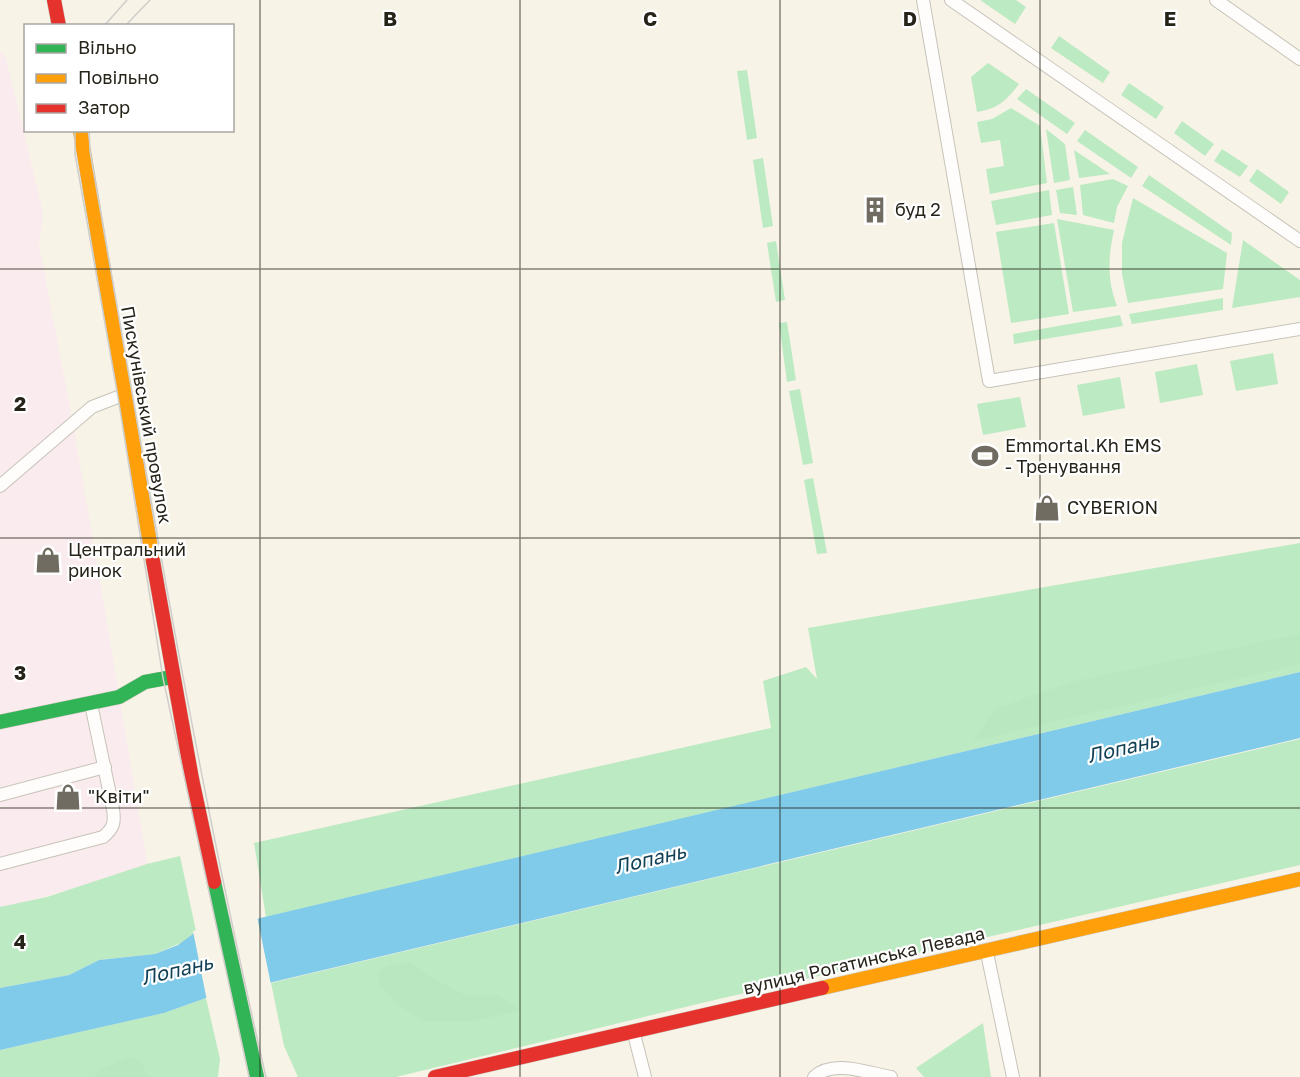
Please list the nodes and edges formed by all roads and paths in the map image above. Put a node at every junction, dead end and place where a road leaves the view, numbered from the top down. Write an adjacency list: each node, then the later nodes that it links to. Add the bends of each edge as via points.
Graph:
1 (54, 0): 5 (street)
2 (923, 0): 9 (lane, via 988,381)
3 (951, 0): 8 (lane)
4 (1216, 0): 6 (lane)
5 (59, 24)
6 (1300, 58)
7 (80, 132): 10 (street, Пискунівський провулок)
8 (1300, 241)
9 (1300, 329)
10 (124, 395): 11 (lane, via 92,407); 12 (street, Пискунівський провулок)
11 (0, 486)
12 (172, 677): 13 (street, via 145,682 119,697); 21 (street, Пискунівський провулок)
13 (91, 703): 14 (street); 15 (lane)
14 (0, 722)
15 (105, 767): 16 (lane); 17 (lane, via 115,820 112,829 103,837)
16 (0, 795)
17 (0, 864)
18 (1300, 879): 19 (street, вулиця Рогатинська Левада)
19 (987, 952): 20 (street, вулиця Рогатинська Левада); 26 (lane)
20 (634, 1033): 22 (street, вулиця Рогатинська Левада); 23 (lane)
21 (257, 1077)
22 (435, 1077)
23 (645, 1077)
24 (814, 1077): 25 (lane, via 834,1067)
25 (891, 1077)
26 (1013, 1077)

